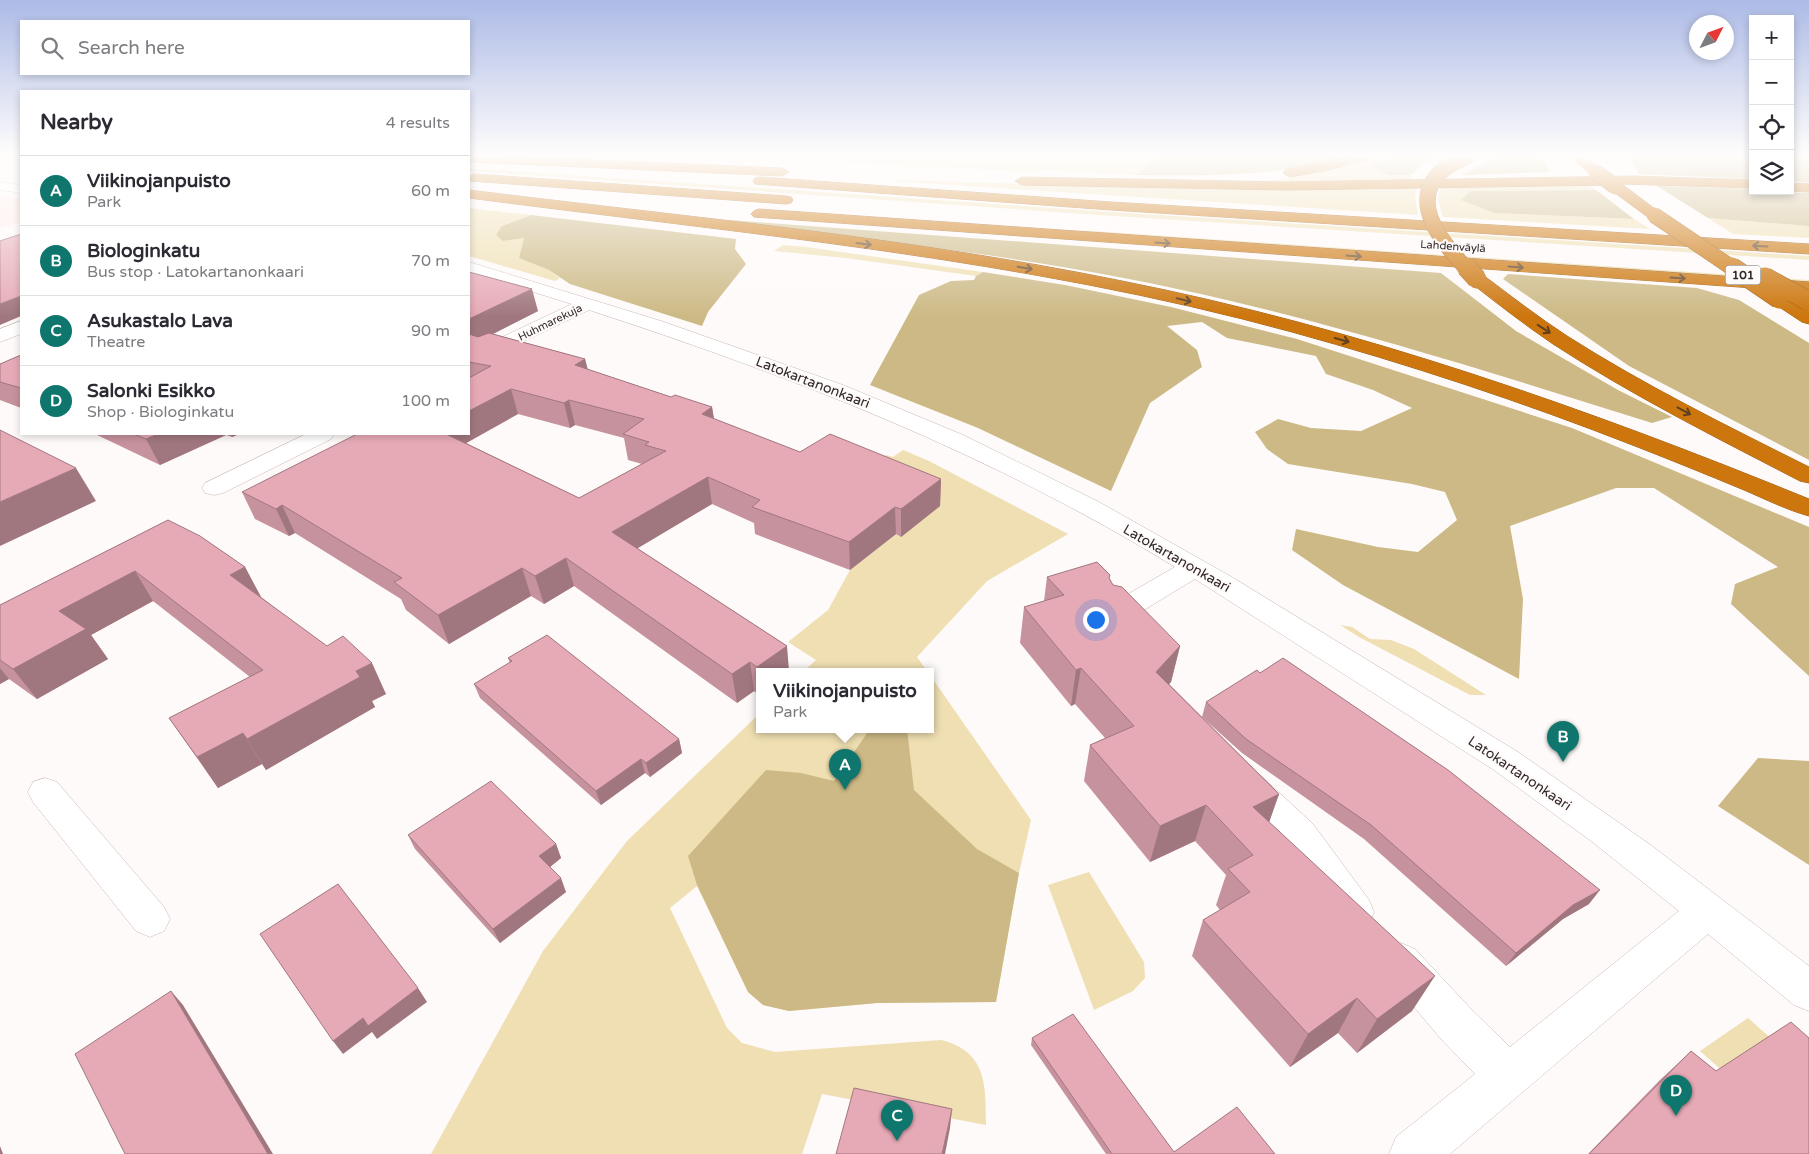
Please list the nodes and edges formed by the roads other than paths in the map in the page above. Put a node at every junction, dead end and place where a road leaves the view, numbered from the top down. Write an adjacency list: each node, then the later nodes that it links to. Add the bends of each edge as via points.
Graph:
1 (597, 210): 24 (highway, one-way to 24, via 947,256 1114,285 1293,326 1469,379 1663,448)
2 (708, 210): 14 (highway, one-way to 14)
3 (1181, 210): 10 (highway, Lahdenväylä, one-way to 3)
4 (1427, 210): 22 (highway, one-way to 22, bridge, via 1437,233 1452,254 1477,279 1524,316 1582,354)
5 (1647, 210): 11 (highway, 101, bridge)
6 (1044, 219): 7 (highway)
7 (1162, 227)
8 (1427, 245): 9 (highway, Lahdenväylä)
9 (1467, 247)
10 (1809, 248)
11 (1704, 257): 13 (highway); 15 (highway, bridge, via 1759,274); 17 (highway, 101, bridge)
12 (470, 267): 16 (street, Latokartanonkaari)
13 (1780, 267)
14 (1809, 287)
15 (1809, 301)
16 (589, 303): 20 (street, Huhmarekuja); 25 (street, Latokartanonkaari, via 787,370 905,418 1026,474)
17 (1809, 318)
18 (20, 327): 19 (street)
19 (0, 336)
20 (484, 354)
21 (321, 435): 23 (street)
22 (1809, 476)
23 (214, 488)
24 (1809, 508)
25 (1194, 567): 26 (street); 29 (street, Latokartanonkaari, via 1533,780)
26 (1119, 612)
27 (1225, 762): 32 (street, via 1300,835 1355,911 1456,1024)
28 (45, 792): 30 (street)
29 (1709, 911): 31 (street, Latokartanonkaari); 32 (street)
30 (150, 919)
31 (1809, 991)
32 (1508, 1076): 33 (street)
33 (1413, 1154)

